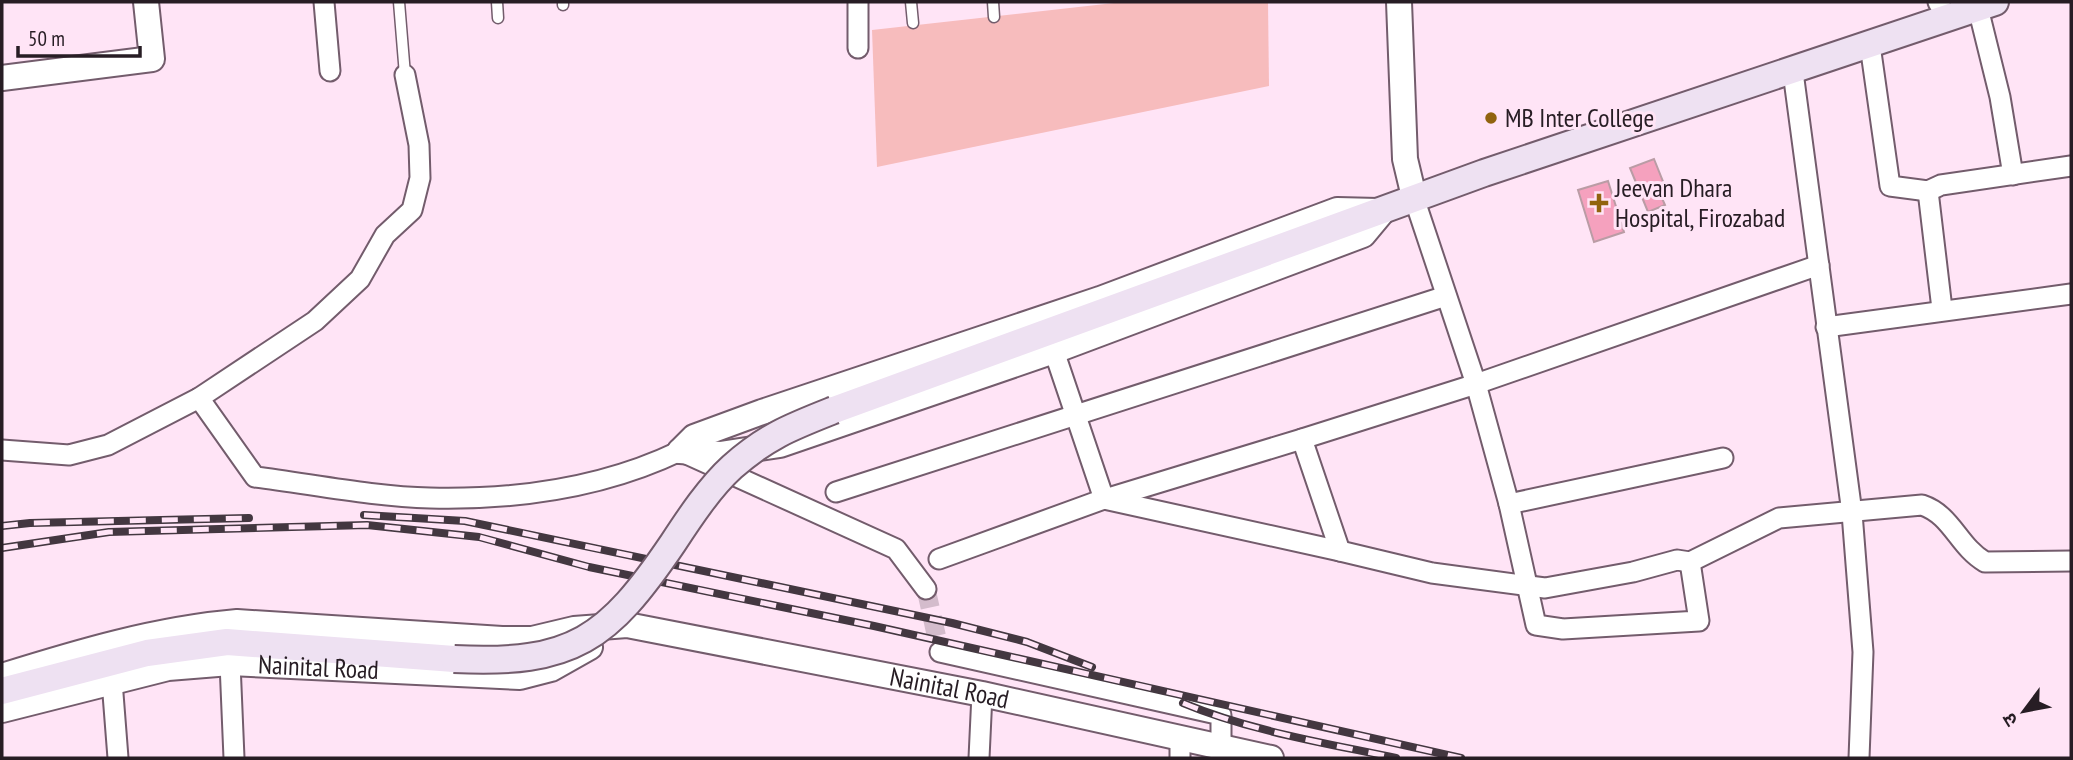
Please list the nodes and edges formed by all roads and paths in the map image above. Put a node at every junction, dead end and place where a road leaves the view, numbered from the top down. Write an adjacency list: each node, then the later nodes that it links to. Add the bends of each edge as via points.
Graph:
1 (146, 2): 20 (street, via 152,59)
2 (324, 2): 17 (street)
3 (399, 2): 4 (lane); 19 (lane)
4 (406, 2)
5 (497, 2): 13 (lane)
6 (858, 2): 16 (street)
7 (911, 2): 14 (lane)
8 (993, 2): 12 (lane)
9 (1399, 2): 24 (street, via 1405,159)
10 (1987, 5): 11 (main road, Nainital Road); 22 (street)
11 (1942, 10): 15 (main road, Nainital Road)
12 (994, 16)
13 (498, 18)
14 (913, 23)
15 (1870, 45): 18 (main road, Nainital Road); 23 (street, via 1890,186)
16 (858, 48)
17 (330, 71)
18 (1793, 72): 24 (main road, Nainital Road, via 1484,173); 26 (street)
19 (405, 75): 33 (street, via 419,145 420,178 412,210 385,235 360,279 315,321)
20 (2, 78)
21 (2071, 166): 22 (street)
22 (2013, 175): 23 (street)
23 (1928, 191): 29 (street)
24 (1415, 201): 25 (main road, Nainital Road); 28 (street)
25 (1382, 211): 31 (street, via 1363,235); 37 (street, via 1337,210 1100,299 762,412 694,437); 56 (main road, Nainital Road, bridge, via 773,434 730,468 647,581 613,619 578,645 535,657 494,661 227,642 147,653)
26 (1819, 265): 30 (street); 32 (street)
27 (2071, 294): 29 (street)
28 (1446, 296): 32 (street); 34 (street)
29 (1942, 309): 30 (street)
30 (1826, 327): 42 (street)
31 (1054, 351): 34 (street); 37 (street, via 780,445 720,454)
32 (1476, 384): 35 (street); 41 (street)
33 (199, 398): 36 (street, via 95,448 69,455); 37 (street, via 255,477 429,498 566,488 642,469)
34 (1077, 413): 39 (street); 40 (street)
35 (1302, 439): 40 (street); 43 (street)
36 (2, 450)
37 (680, 451): 48 (street, via 896,550)
38 (1723, 458): 41 (street)
39 (836, 492)
40 (1104, 499): 43 (street); 44 (street)
41 (1509, 504): 47 (street)
42 (1852, 513): 45 (street, via 1922,505 1938,510 1985,562); 46 (street, via 1779,518); 65 (street, via 1863,652)
43 (1340, 551): 47 (street, via 1432,573)
44 (939, 559)
45 (2071, 561)
46 (1690, 562): 47 (street, via 1677,560 1545,587); 47 (street, via 1699,621 1538,628)
47 (1524, 582)
48 (926, 589)
49 (627, 625): 50 (street, Nainital Road); 52 (street, Nainital Road); 57 (street, Nainital Road)
50 (574, 629): 52 (street); 54 (street, Nainital Road, via 532,639 502,639 224,623 110,643)
51 (940, 652): 59 (street, via 1222,715)
52 (579, 654): 53 (street, Nainital Road, via 551,669 520,677)
53 (230, 663): 55 (street, Nainital Road, via 168,668); 62 (street)
54 (2, 676)
55 (112, 681): 58 (street, Nainital Road); 61 (street)
56 (2, 691)
57 (982, 694): 60 (street, Nainital Road); 63 (street)
58 (2, 710)
59 (1220, 747): 60 (street, Nainital Road); 64 (street, Nainital Road)
60 (1180, 748)
61 (118, 758)
62 (234, 758)
63 (979, 758)
64 (1271, 758)
65 (1859, 758)

